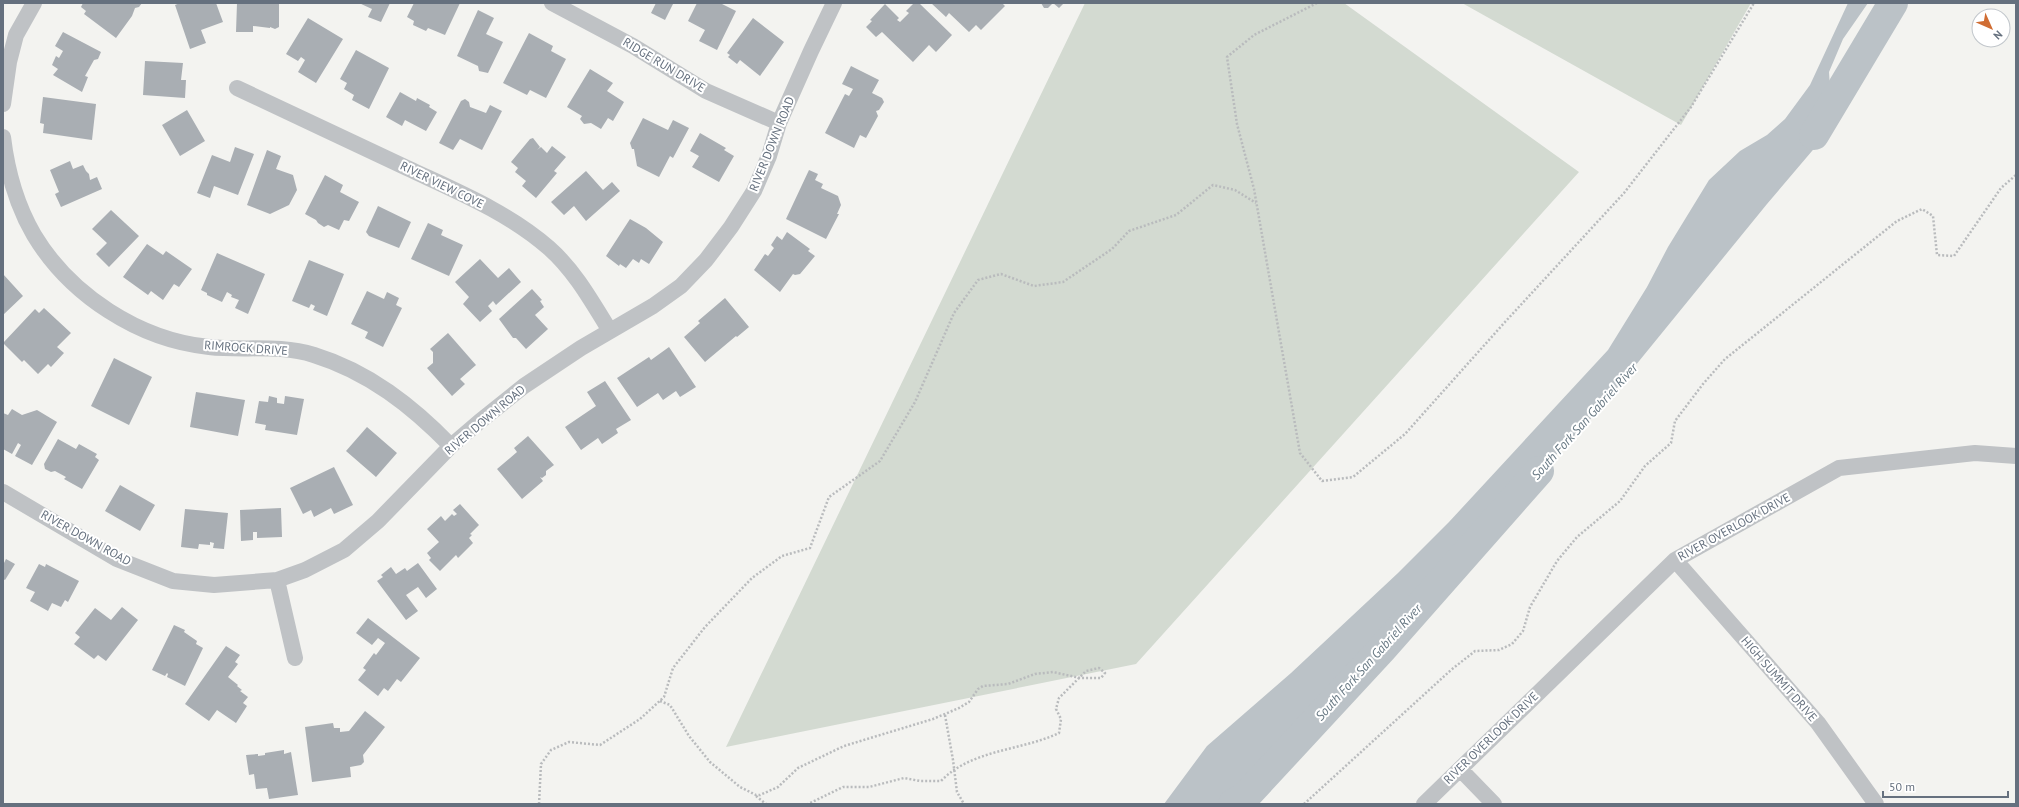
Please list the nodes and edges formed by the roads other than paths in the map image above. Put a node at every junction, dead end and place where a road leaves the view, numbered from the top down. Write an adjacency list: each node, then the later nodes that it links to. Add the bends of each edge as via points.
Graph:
1 (34, 3): 4 (street, via 16,35)
2 (552, 3): 7 (street, RIDGE RUN DRIVE, via 627,43 706,91)
3 (834, 3): 7 (street, RIVER DOWN ROAD)
4 (6, 61): 6 (street)
5 (237, 88): 9 (street, RIVER VIEW COVE, via 471,198 518,224 550,248 569,269)
6 (3, 104)
7 (779, 123): 9 (street, RIVER DOWN ROAD, via 754,191 706,260 681,286)
8 (3, 137): 10 (street, RIMROCK DRIVE, via 15,192 34,234 59,269 86,294 125,321 161,337 209,347 265,347 313,355 362,374 379,385 426,420)
9 (610, 331): 10 (street, RIVER DOWN ROAD, via 524,386)
10 (451, 446): 14 (street, RIVER DOWN ROAD, via 378,521 344,550 305,570)
11 (2016, 456): 13 (street, RIVER OVERLOOK DRIVE, via 1975,453 1839,468)
12 (3, 492): 14 (street, RIVER DOWN ROAD, via 117,559 173,581 214,585)
13 (1675, 560): 16 (street, RIVER OVERLOOK DRIVE); 19 (street, HIGH SUMMIT DRIVE, via 1818,723)
14 (277, 580): 15 (street)
15 (295, 658)
16 (1460, 769): 17 (street, RIVER OVERLOOK DRIVE); 18 (street)
17 (1424, 804)
18 (1494, 804)
19 (1876, 804)

